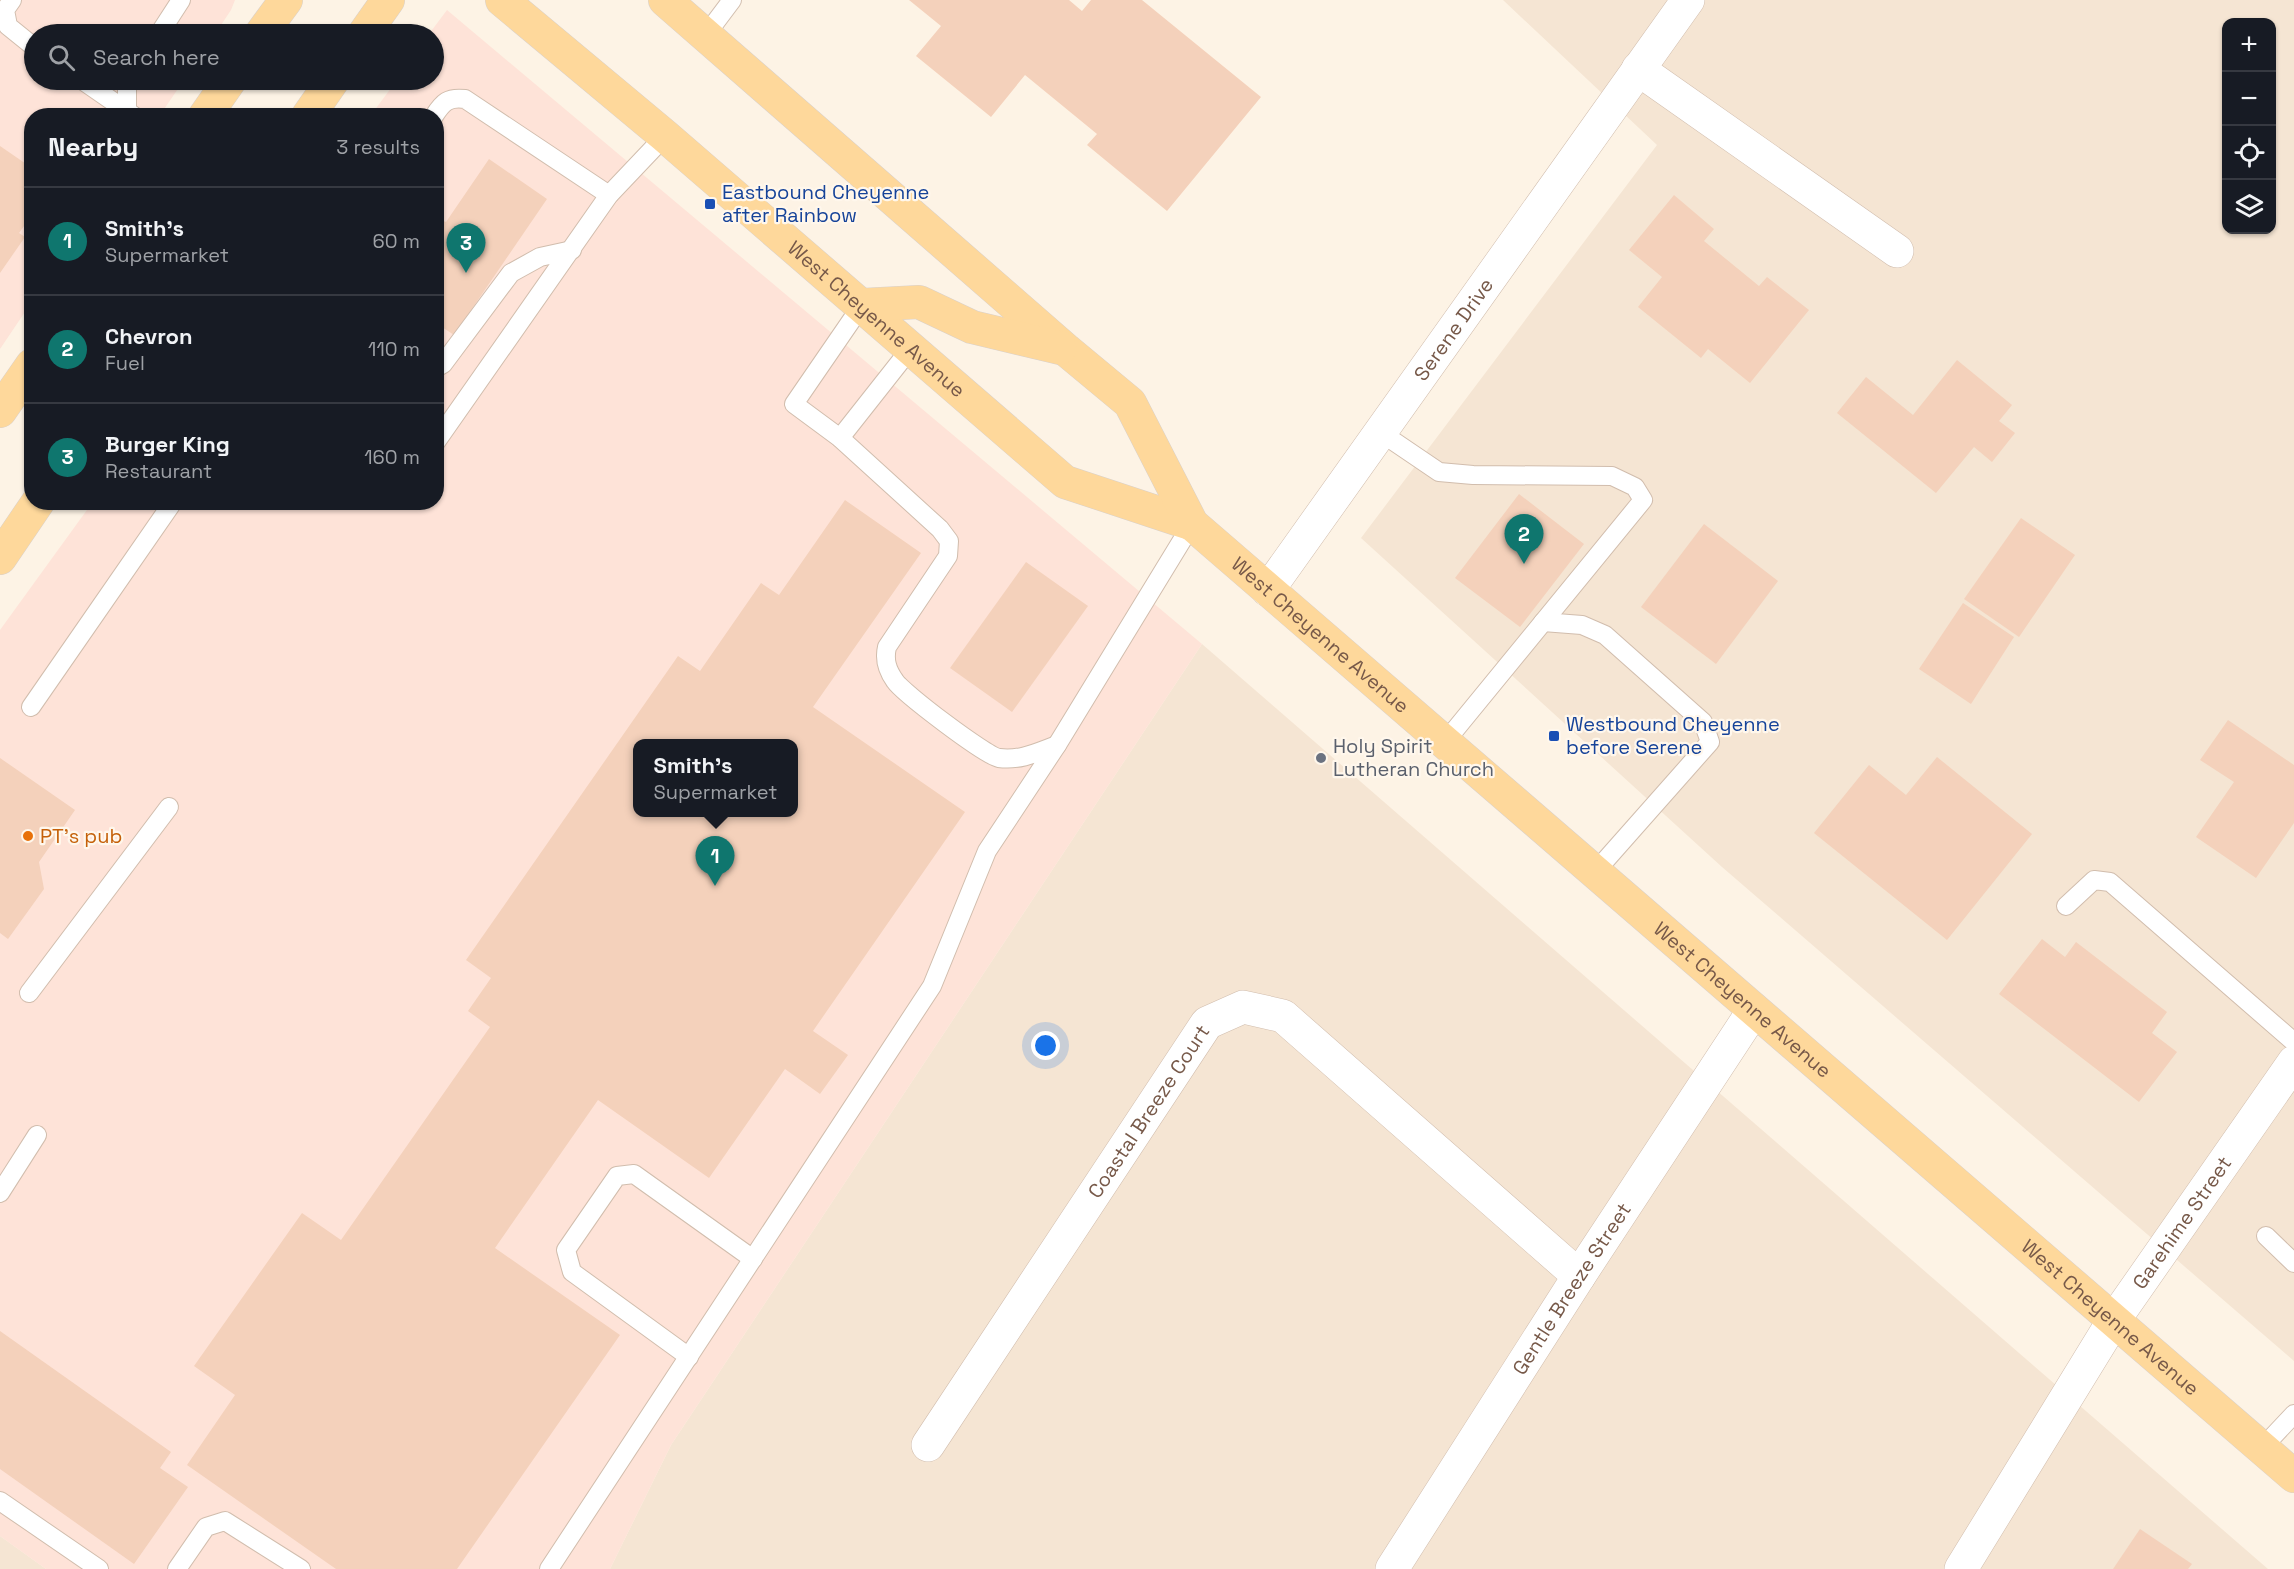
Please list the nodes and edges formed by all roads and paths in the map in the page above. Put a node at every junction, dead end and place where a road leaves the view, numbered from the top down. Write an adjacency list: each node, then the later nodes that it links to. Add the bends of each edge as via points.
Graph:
1 (12, 0): 13 (lane, via 5,10 8,26)
2 (181, 0): 9 (lane)
3 (388, 0): 11 (main road)
4 (502, 0): 24 (main road, West Cheyenne Avenue)
5 (666, 0): 12 (main road, West Cheyenne Avenue)
6 (732, 0): 12 (lane)
7 (1688, 0): 14 (street, Serene Drive)
8 (283, 2): 10 (main road)
9 (165, 24)
10 (268, 24)
11 (371, 24)
12 (705, 36): 30 (main road, West Cheyenne Avenue)
13 (24, 39)
14 (1638, 69): 27 (street); 35 (street, Serene Drive)
15 (97, 90): 19 (lane)
16 (128, 90): 20 (lane)
17 (223, 90): 21 (main road)
18 (326, 90): 22 (main road)
19 (124, 108)
20 (130, 108)
21 (211, 108)
22 (314, 108)
23 (439, 108): 25 (lane, via 453,98 465,99)
24 (665, 136): 25 (lane); 28 (main road, West Cheyenne Avenue)
25 (609, 195): 26 (lane)
26 (572, 250): 31 (lane, via 540,257 511,273); 34 (lane)
27 (1897, 251)
28 (862, 305): 29 (main road, West Cheyenne Avenue); 30 (main road, via 919,302 972,327); 36 (lane, via 794,404)
29 (911, 348): 36 (lane); 39 (main road, West Cheyenne Avenue, via 1065,482)
30 (1065, 349): 39 (main road, West Cheyenne Avenue, via 1130,403)
31 (444, 363)
32 (24, 376): 33 (main road)
33 (0, 411)
34 (444, 431)
35 (1380, 432): 41 (street, Serene Drive); 42 (lane, via 1439,472 1473,476 1612,476 1635,487 1643,500)
36 (840, 438): 45 (lane, via 949,541 948,556 887,647 884,659 896,683 981,750 998,758 1022,758)
37 (33, 510): 40 (main road)
38 (167, 510): 43 (lane)
39 (1192, 524): 41 (main road, West Cheyenne Avenue); 45 (lane)
40 (0, 558)
41 (1268, 590): 44 (main road, West Cheyenne Avenue)
42 (1543, 622): 44 (lane); 47 (lane, via 1582,625 1605,635 1703,722 1710,742)
43 (31, 707)
44 (1445, 742): 47 (main road, West Cheyenne Avenue)
45 (1057, 745): 56 (lane, via 987,851 932,987)
46 (169, 807): 49 (lane)
47 (1595, 872): 50 (main road, West Cheyenne Avenue)
48 (2066, 906): 51 (lane, via 2094,880 2110,882)
49 (29, 993)
50 (1754, 1010): 58 (street, Gentle Breeze Street); 59 (main road, West Cheyenne Avenue)
51 (2294, 1042)
52 (2294, 1062): 59 (street, Garehime Street)
53 (37, 1135): 54 (lane)
54 (0, 1193)
55 (2266, 1236): 57 (lane)
56 (753, 1259): 60 (lane); 60 (lane, via 634,1174 617,1176 566,1250 572,1272)
57 (2294, 1263)
58 (1579, 1276): 62 (street, Coastal Breeze Court, via 1283,1016 1243,1007 1207,1023); 70 (street, Gentle Breeze Street)
59 (2114, 1320): 63 (main road, West Cheyenne Avenue); 71 (street, Garehime Street)
60 (689, 1357): 69 (lane)
61 (2294, 1414): 63 (lane)
62 (928, 1445)
63 (2262, 1448): 64 (main road, West Cheyenne Avenue)
64 (2294, 1476)
65 (0, 1501): 66 (lane)
66 (99, 1569)
67 (177, 1569): 68 (lane, via 206,1527 225,1521)
68 (301, 1569)
69 (549, 1569)
70 (1392, 1569)
71 (1961, 1569)

